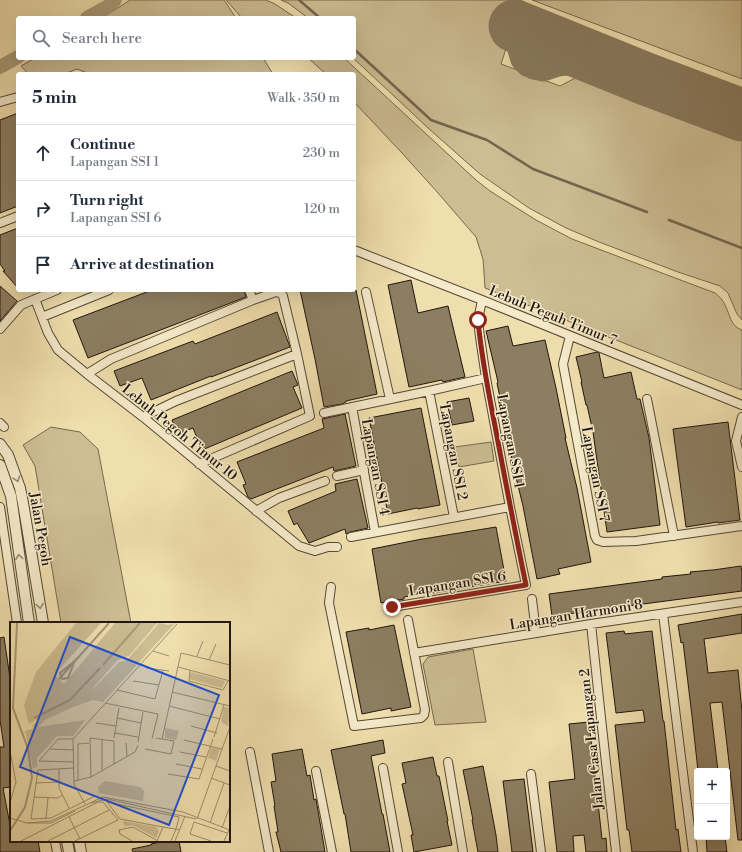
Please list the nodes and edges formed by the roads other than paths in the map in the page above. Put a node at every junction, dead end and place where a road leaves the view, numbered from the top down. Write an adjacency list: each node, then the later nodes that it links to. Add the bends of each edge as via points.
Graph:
1 (16, 98): 2 (street)
2 (0, 102)
3 (16, 217): 4 (street)
4 (0, 222)
5 (356, 251): 12 (street, Lebuh Peguh Timur 7)
6 (52, 292): 10 (street)
7 (105, 292): 13 (street)
8 (250, 292): 11 (street)
9 (366, 292): 20 (street)
10 (35, 299): 13 (street, Lebuh Pegoh Timur 10); 14 (street, via 21,305)
11 (253, 300): 16 (street, via 276,292 284,296); 17 (street, via 111,359)
12 (482, 300): 15 (street, Lebuh Peguh Timur 7); 18 (street, Lapangan SSI 1, via 478,320)
13 (42, 316): 17 (street, Lebuh Pegoh Timur 10, via 58,350)
14 (0, 329)
15 (570, 336): 22 (street, Lebuh Peguh Timur 7); 40 (street, Lapangan SSI 7, via 563,364 597,540 636,541)
16 (297, 354): 25 (street, via 176,401); 28 (street, via 310,416)
17 (87, 374): 25 (street, Lebuh Pegoh Timur 10)
18 (486, 378): 19 (street); 34 (street, Lapangan SSI 1)
19 (429, 391): 20 (street); 37 (street, Lapangan SSI 2)
20 (390, 399): 23 (street)
21 (647, 399): 40 (street)
22 (742, 405)
23 (352, 407): 24 (street); 31 (street, Lapangan SSI 4)
24 (324, 413)
25 (143, 417): 28 (street, Lebuh Pegoh Timur 10)
26 (742, 417): 30 (street, via 736,441)
27 (0, 444): 52 (street, Jalan Pegoh, one-way to 52, via 8,455 20,488)
28 (199, 464): 36 (street, Lebuh Pegoh Timur 10)
29 (0, 465): 51 (street, one-way to 29, via 11,496)
30 (742, 466)
31 (364, 470): 32 (street); 39 (street, Lapangan SSI 4)
32 (337, 476)
33 (325, 480): 36 (street, via 279,498)
34 (510, 506): 37 (street); 43 (street, Lapangan SSI 1)
35 (0, 507): 50 (street)
36 (256, 511): 42 (street, Lebuh Pegoh Timur 10, via 298,546 315,551)
37 (454, 517): 39 (street)
38 (742, 526): 40 (street, Lapangan SSI 7)
39 (375, 532): 41 (street)
40 (674, 536)
41 (351, 537)
42 (338, 547)
43 (526, 585): 47 (street, Lapangan SSI 6)
44 (331, 587): 55 (street, via 329,603 354,726 421,718 424,715)
45 (532, 599): 54 (street)
46 (742, 602): 48 (street, Lapangan Harmoni 8)
47 (392, 607)
48 (663, 614): 53 (street, Lapangan Harmoni 8); 73 (street)
49 (408, 620): 55 (street)
50 (17, 622)
51 (29, 622)
52 (42, 622)
53 (591, 624): 54 (street, Lapangan Harmoni 8); 72 (street, Jalan Casa Lapangan 2)
54 (536, 633): 55 (street, Lapangan Harmoni 8)
55 (414, 653)
56 (250, 752): 67 (street)
57 (448, 762): 70 (street)
58 (384, 768): 69 (street)
59 (316, 771): 68 (street)
60 (531, 774): 71 (street)
61 (55, 842): 64 (street)
62 (67, 842): 65 (street)
63 (79, 842): 66 (street)
64 (57, 852)
65 (69, 852)
66 (81, 852)
67 (269, 852)
68 (332, 852)
69 (398, 852)
70 (463, 852)
71 (541, 852)
72 (616, 852)
73 (693, 852)

